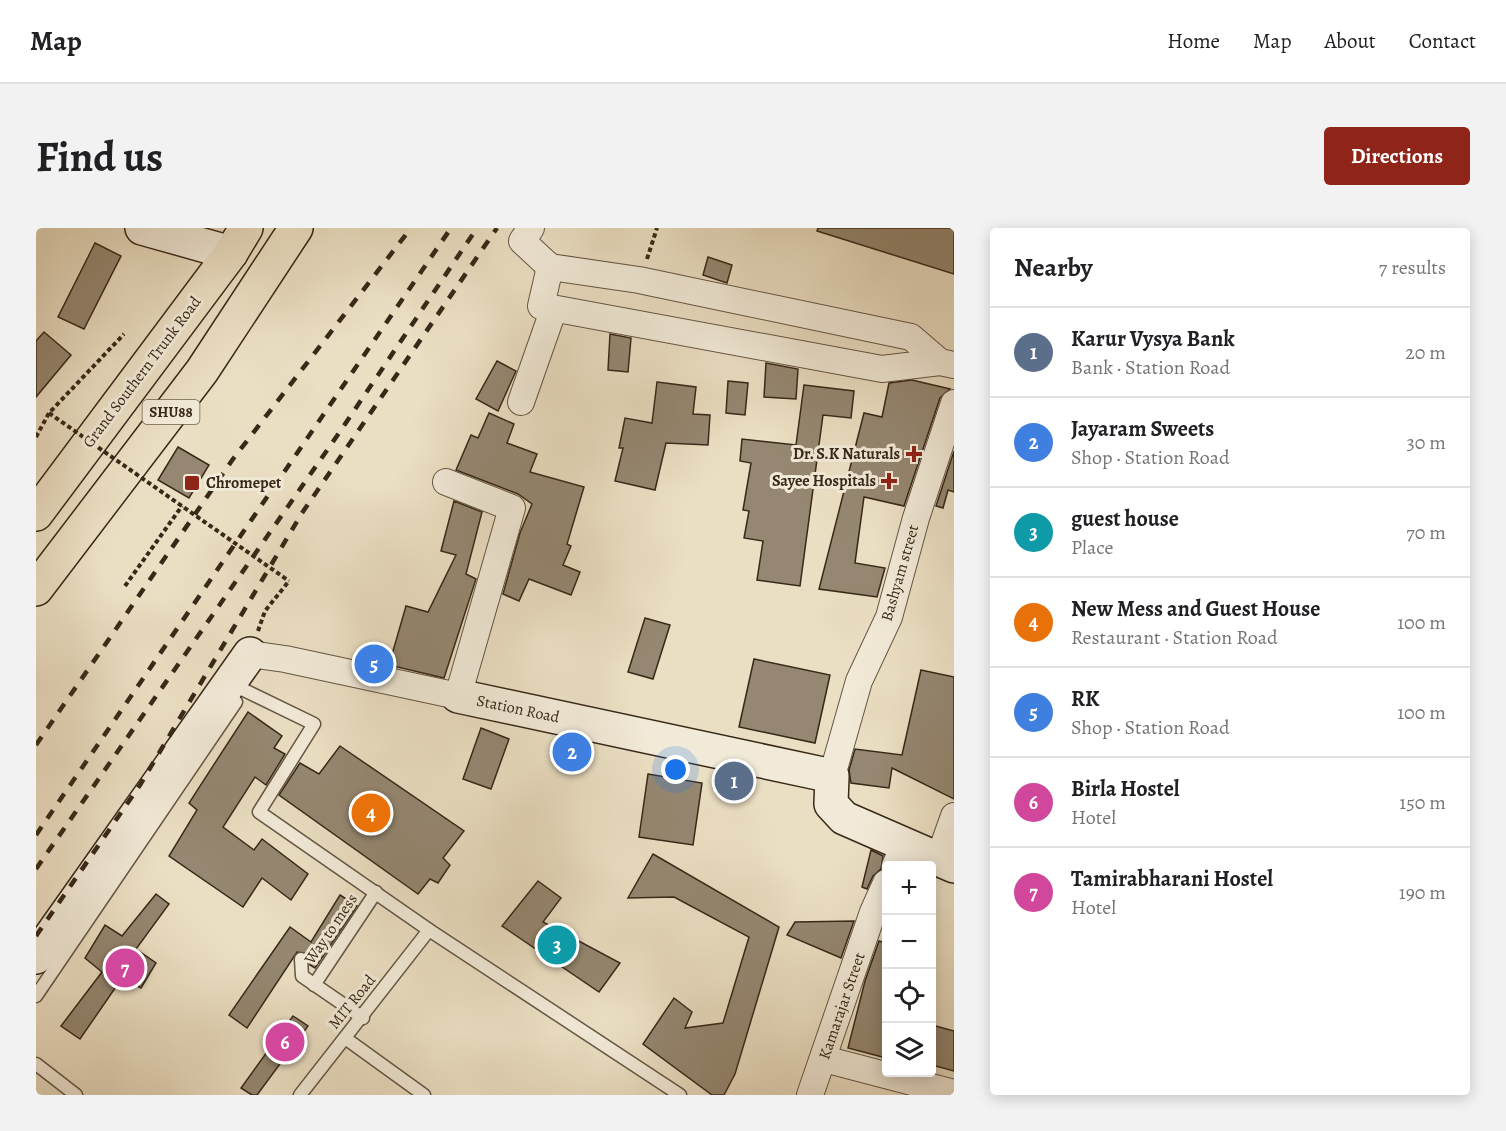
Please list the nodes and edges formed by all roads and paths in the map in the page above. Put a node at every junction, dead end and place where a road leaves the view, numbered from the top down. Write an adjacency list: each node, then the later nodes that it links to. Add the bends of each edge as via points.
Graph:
1 (142, 228): 5 (street)
2 (296, 228): 19 (main road, SHU88, via 202,371)
3 (531, 228): 6 (street, via 522,241)
4 (657, 228): 7 (path)
5 (238, 241): 17 (main road, Grand Southern Trunk Road / SHU88)
6 (550, 267): 7 (street); 8 (street, via 541,306)
7 (639, 280): 10 (street, via 911,337)
8 (554, 311): 10 (street, via 882,369); 11 (street)
9 (124, 334): 13 (path)
10 (947, 364)
11 (521, 402)
12 (954, 403): 24 (street, Bashyam street, via 889,617 859,681)
13 (49, 413): 14 (path); 16 (path, bridge)
14 (36, 437)
15 (446, 482): 23 (street, via 512,508)
16 (182, 506): 18 (path); 20 (path, bridge, via 289,581)
17 (36, 514)
18 (125, 586)
19 (36, 589)
20 (265, 611)
21 (250, 654): 22 (street); 23 (street, Station Road)
22 (238, 685): 28 (lane, via 314,724 259,813); 31 (street); 34 (lane)
23 (458, 696): 24 (street, Station Road)
24 (832, 776): 26 (street, via 831,804 844,818)
25 (954, 816): 27 (street)
26 (899, 855): 27 (street)
27 (946, 863)
28 (376, 892): 30 (lane); 33 (lane, Way to mess)
29 (882, 892): 37 (street, Kamarajar Street)
30 (429, 930): 35 (lane, MIT Road); 43 (lane)
31 (36, 957)
32 (301, 959): 33 (lane, via 302,976)
33 (314, 985): 35 (lane)
34 (36, 996)
35 (363, 1018): 36 (lane, MIT Road)
36 (345, 1038): 41 (lane, MIT Road); 42 (lane)
37 (824, 1059): 39 (street); 44 (street, Kamarajar Street)
38 (36, 1064): 40 (lane)
39 (954, 1093)
40 (76, 1095)
41 (300, 1095)
42 (424, 1095)
43 (680, 1095)
44 (810, 1095)

